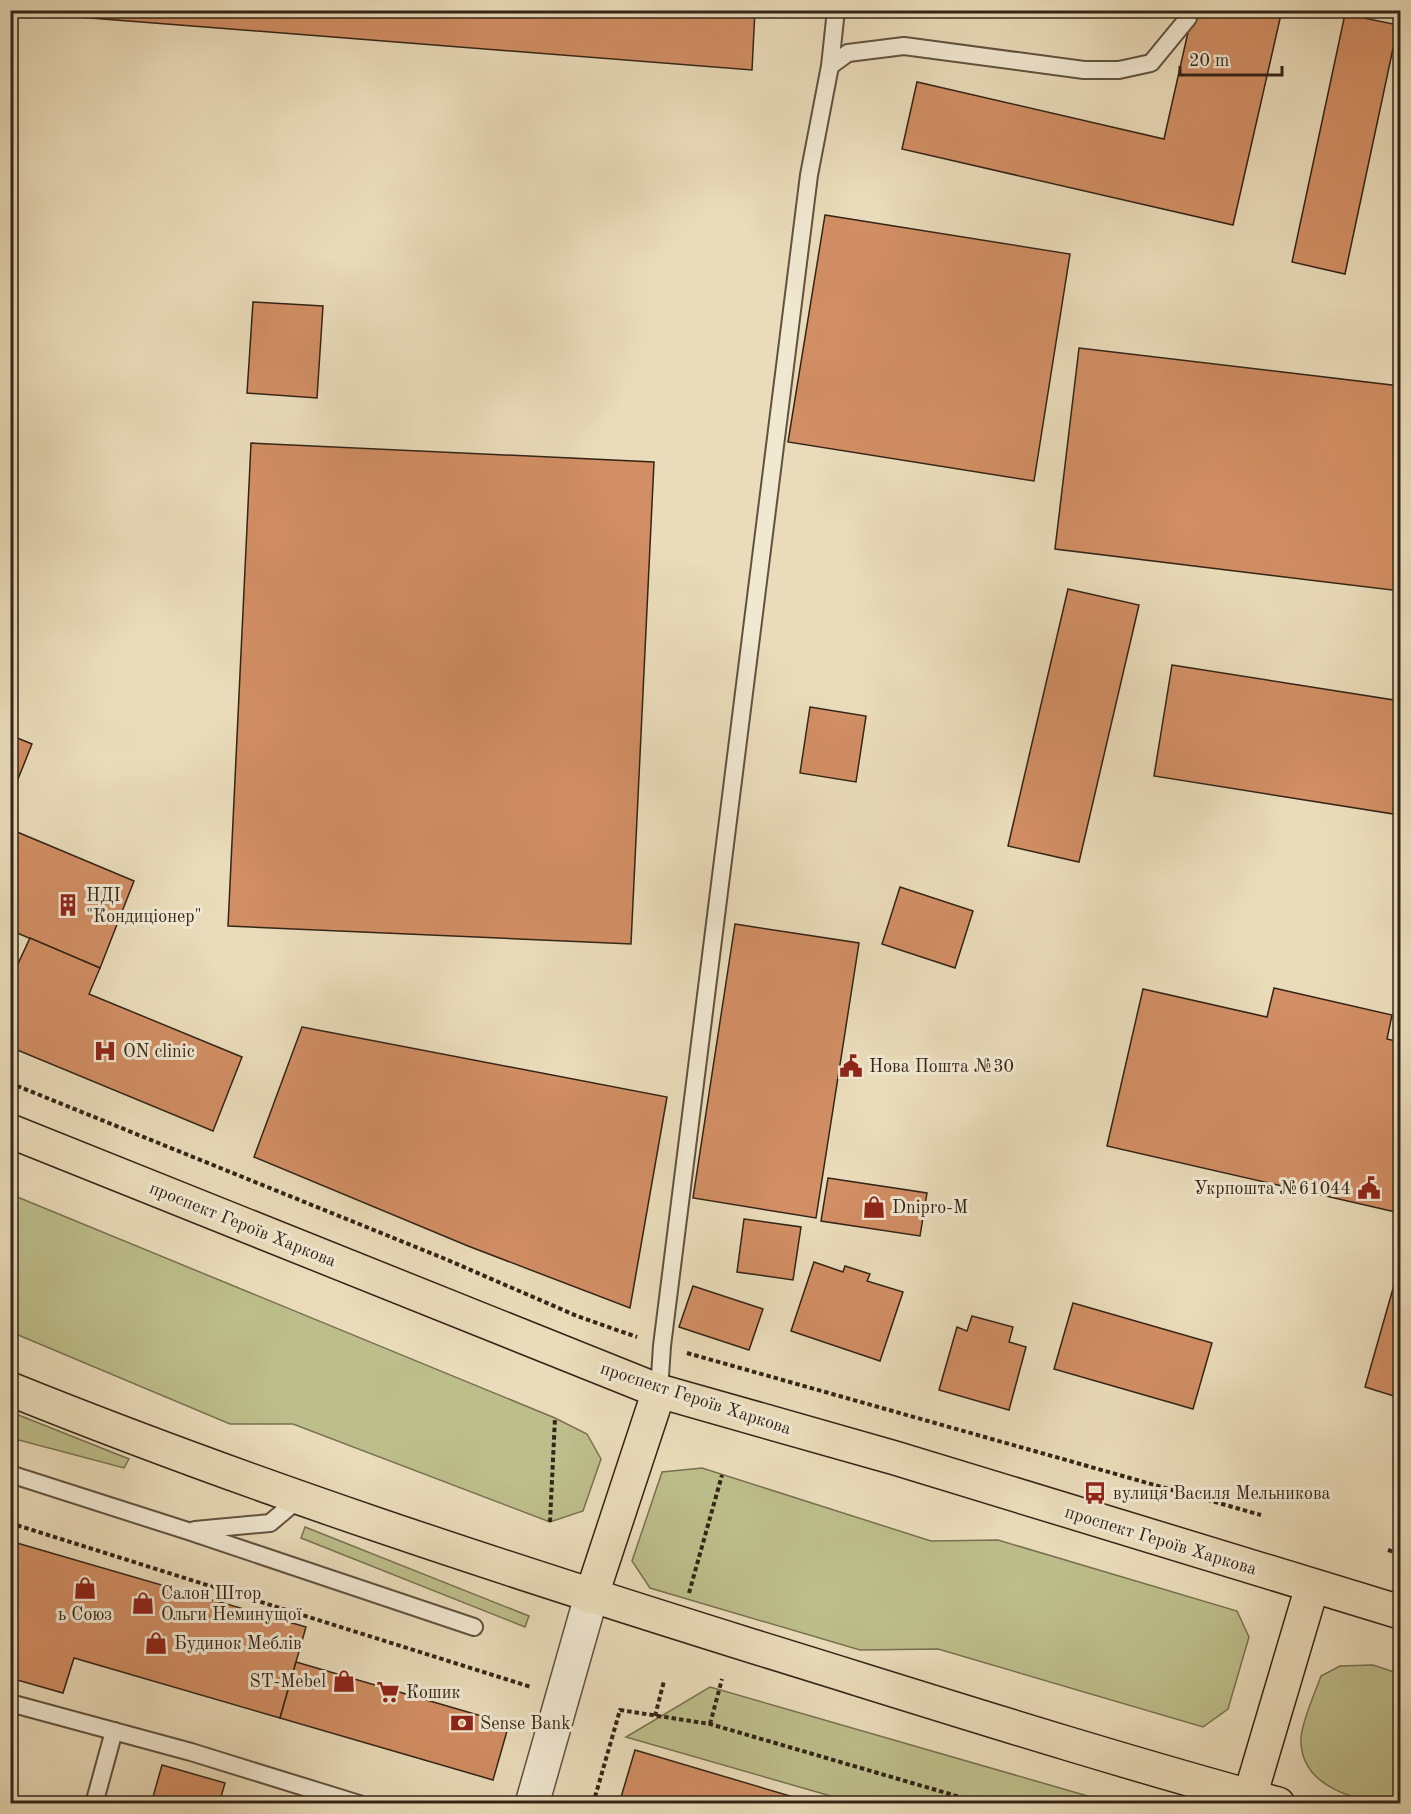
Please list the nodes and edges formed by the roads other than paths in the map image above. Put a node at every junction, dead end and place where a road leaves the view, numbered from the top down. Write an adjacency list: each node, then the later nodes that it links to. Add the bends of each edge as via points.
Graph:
1 (836, 10): 3 (lane)
2 (1188, 10): 3 (lane, via 1188,18 1151,63 1119,70 1084,70 904,46 848,54)
3 (830, 66): 6 (lane, via 809,175)
4 (10, 1131): 6 (main road, проспект Героїв Харкова)
5 (10, 1389): 8 (main road, via 147,1444)
6 (659, 1391): 10 (main road, проспект Героїв Харкова, via 895,1458); 11 (main road)
7 (10, 1474): 9 (lane)
8 (301, 1497): 9 (lane, via 270,1523); 11 (main road)
9 (188, 1531): 13 (lane)
10 (1312, 1587): 12 (main road, проспект Героїв Харкова); 16 (main road)
11 (591, 1597): 16 (main road, via 1076,1747); 19 (street)
12 (1401, 1611)
13 (474, 1627)
14 (10, 1703): 15 (lane)
15 (114, 1731): 17 (lane); 18 (lane)
16 (1264, 1800)
17 (94, 1803)
18 (359, 1803)
19 (532, 1803)

